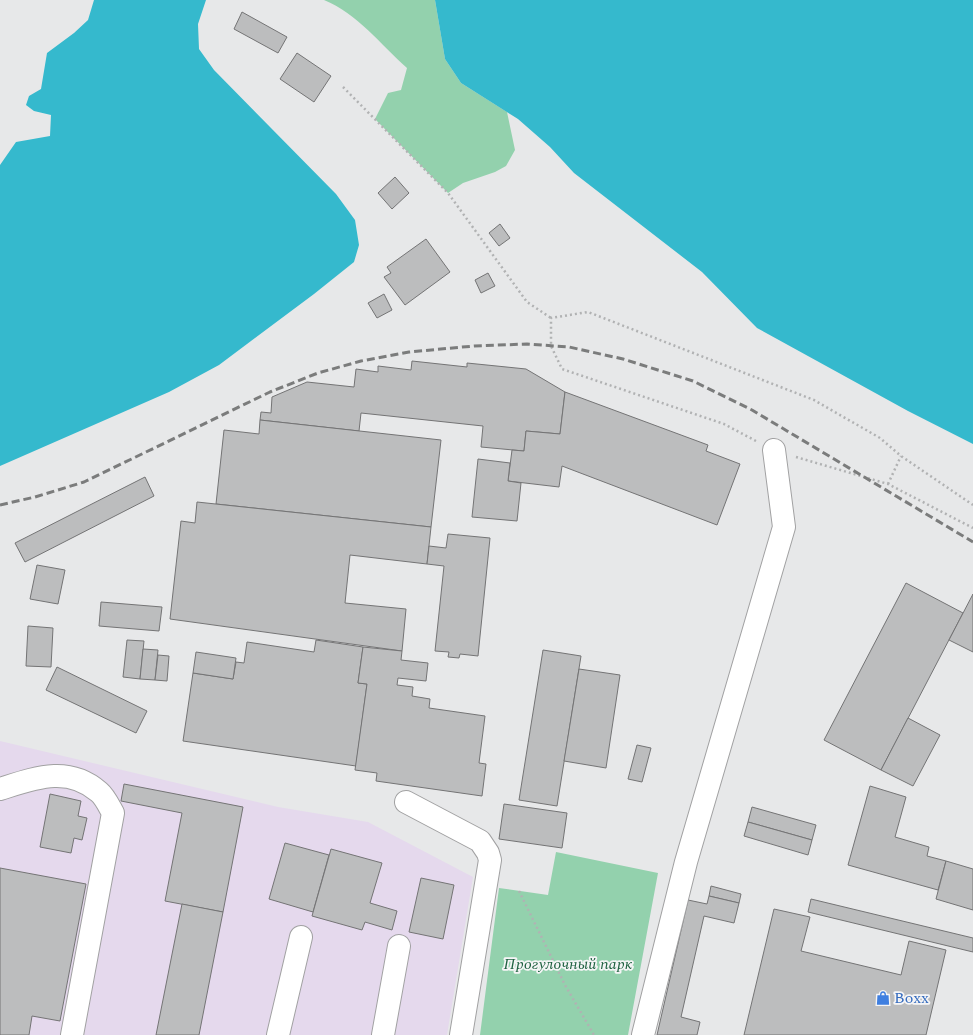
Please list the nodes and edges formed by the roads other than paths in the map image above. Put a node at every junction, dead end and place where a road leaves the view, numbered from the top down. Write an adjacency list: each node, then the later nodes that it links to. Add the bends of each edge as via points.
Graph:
1 (774, 450): 10 (lane, via 784,527 686,862)
2 (0, 789): 6 (lane, via 37,778 62,776 83,781 101,793 113,813)
3 (406, 802): 9 (lane, via 480,841 490,860)
4 (300, 937): 7 (lane)
5 (399, 946): 8 (lane)
6 (72, 1035)
7 (278, 1035)
8 (383, 1035)
9 (461, 1035)
10 (643, 1035)

